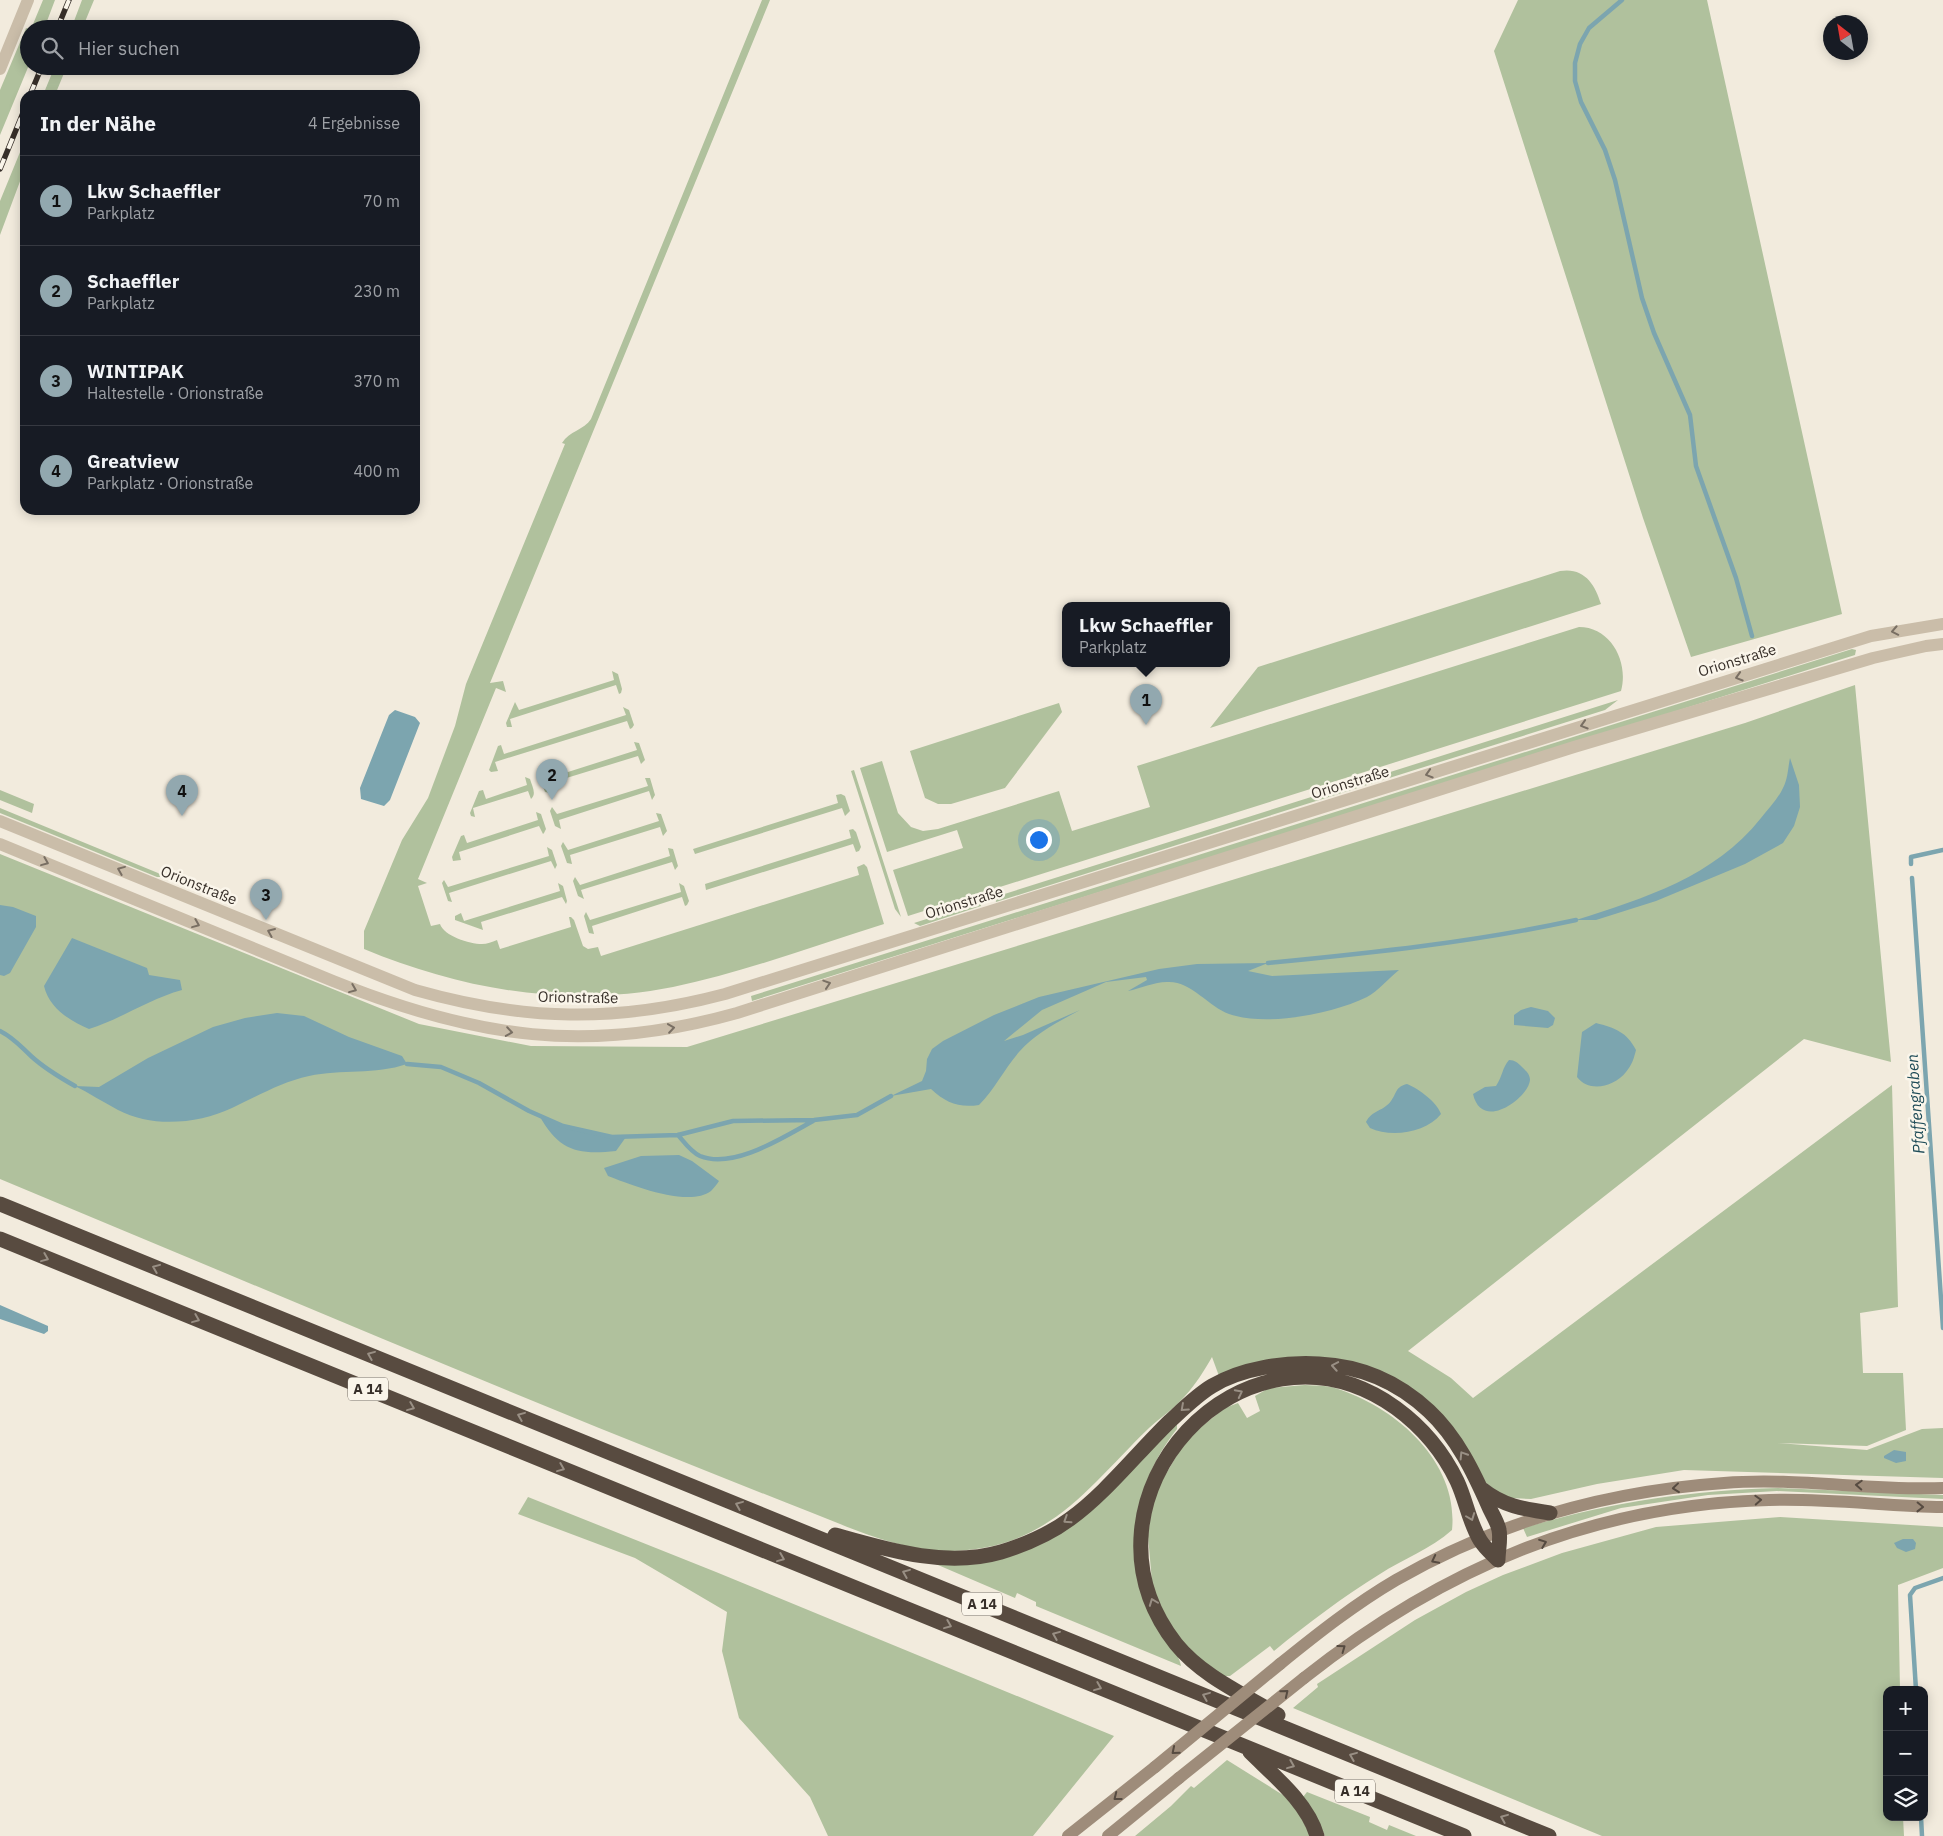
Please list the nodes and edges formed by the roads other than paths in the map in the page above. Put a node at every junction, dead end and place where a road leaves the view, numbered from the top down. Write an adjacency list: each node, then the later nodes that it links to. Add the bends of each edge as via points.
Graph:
1 (28, 0): 2 (street)
2 (0, 70)
3 (1943, 624): 5 (street, Orionstraße, one-way to 5, via 1871,636 725,994 627,1014 568,1016 506,1011 415,990)
4 (1943, 644): 6 (street, one-way to 4, via 414,1011 462,1024 532,1035 622,1034 684,1026 737,1012 1593,742 1873,658)
5 (0, 821)
6 (0, 844)
7 (0, 1204): 13 (highway, A 14, one-way to 7)
8 (0, 1239): 17 (highway, A 14, one-way to 17)
9 (1480, 1487): 12 (highway, via 1502,1504); 13 (highway, one-way to 13, via 1443,1424 1414,1397 1387,1380 1360,1370 1300,1363 1241,1374 1212,1386 1179,1413 1070,1520 1000,1552 972,1557 902,1554); 14 (highway)
10 (1943, 1488): 12 (main road, one-way to 12, via 1724,1483 1656,1490)
11 (1943, 1507): 16 (main road, one-way to 11, via 1581,1528 1640,1513 1710,1503 1771,1499)
12 (1550, 1512): 14 (main road)
13 (766, 1516): 18 (highway, A 14, one-way to 13)
14 (1499, 1530): 15 (main road); 16 (highway)
15 (1480, 1539): 16 (highway); 18 (highway, one-way to 15, via 1202,1670 1167,1631 1154,1605 1142,1556 1146,1502 1165,1458 1199,1417 1249,1388 1290,1379 1318,1378 1339,1382 1378,1397 1431,1439 1458,1482); 19 (main road, one-way to 19, bridge, via 1396,1580 1353,1608)
16 (1498, 1560): 20 (main road, one-way to 16, bridge, via 1367,1630 1457,1577)
17 (1246, 1747): 21 (highway, via 1298,1802 1308,1815); 22 (highway, A 14, one-way to 22)
18 (1332, 1748): 23 (highway, A 14, one-way to 18)
19 (1068, 1836)
20 (1108, 1836)
21 (1316, 1836)
22 (1464, 1836)
23 (1549, 1836)

